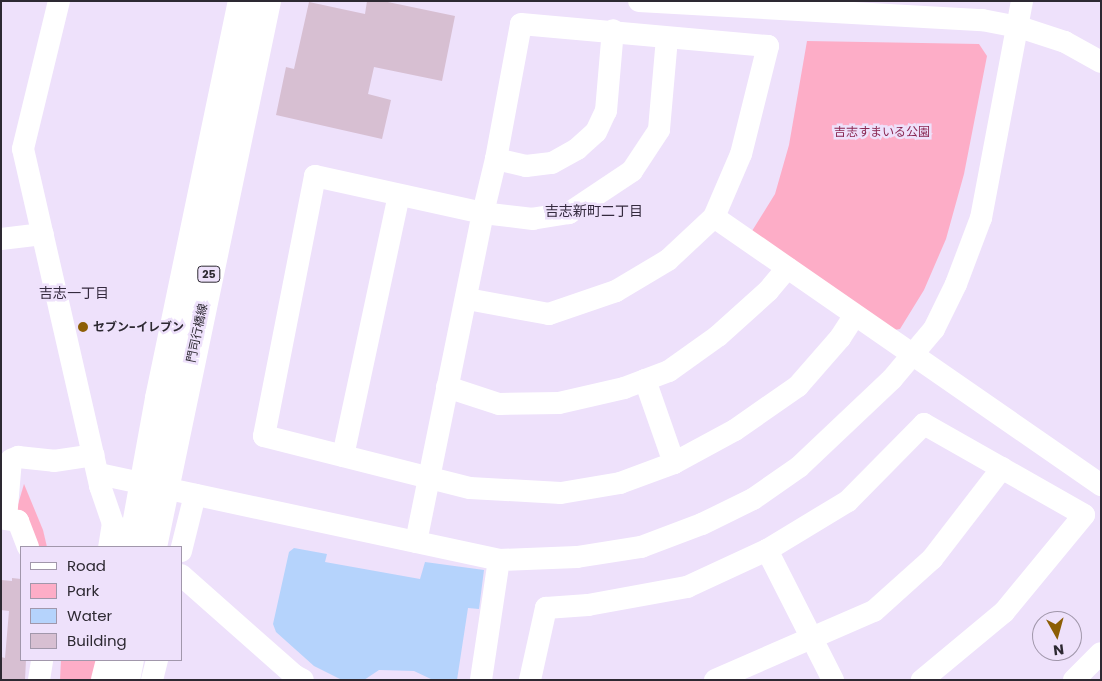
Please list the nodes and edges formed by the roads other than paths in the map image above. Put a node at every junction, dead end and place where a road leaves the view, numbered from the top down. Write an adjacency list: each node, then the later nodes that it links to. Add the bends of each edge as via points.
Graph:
1 (59, 1): 14 (street, via 23,150)
2 (242, 1): 27 (main road, 門司行橋線 / 25, via 159,398)
3 (267, 1): 27 (main road, 門司行橋線 / 25)
4 (639, 1): 6 (street, via 982,20)
5 (1022, 1): 6 (street)
6 (1019, 27): 9 (street, via 1065,42); 19 (street, via 981,218 956,284 938,320)
7 (613, 30): 8 (street); 10 (street, via 606,111 596,132 577,149 552,163 526,166); 10 (street, via 521,24)
8 (667, 38): 12 (street, via 659,130 632,171 569,213 533,219); 13 (street, via 768,46 741,154)
9 (1101, 62)
10 (496, 159): 12 (street)
11 (399, 195): 12 (street); 22 (street); 22 (street, via 315,176 264,436)
12 (483, 214): 17 (street)
13 (714, 217): 16 (street); 17 (street, via 668,260 616,291 549,314)
14 (43, 234): 15 (street); 24 (street)
15 (1, 239)
16 (787, 268): 18 (street); 20 (street, via 768,291 718,336 669,371)
17 (466, 299): 21 (street)
18 (855, 315): 19 (street); 23 (street, via 840,338 798,386 735,430)
19 (912, 354): 28 (street); 37 (street, via 892,378 799,467 753,499 702,524 641,546 577,557)
20 (645, 380): 21 (street, via 559,403 499,404); 23 (street)
21 (447, 387): 26 (street)
22 (343, 456): 26 (street)
23 (674, 463): 26 (street, via 620,483 561,493 470,488)
24 (96, 464): 27 (street); 31 (street, via 18,457 11,460 6,519 18,521); 32 (street, via 112,523)
25 (1002, 468): 36 (street, via 924,424 848,501); 39 (street, via 932,559 874,611); 54 (street, via 1084,515 1004,612)
26 (428, 477): 30 (street)
27 (155, 485): 29 (street); 33 (main road, 門司行橋線 / 25); 34 (main road, 門司行橋線 / 25)
28 (1101, 485)
29 (195, 495): 30 (street); 35 (street)
30 (416, 542): 37 (street)
31 (28, 546)
32 (108, 546)
33 (132, 546)
34 (153, 546)
35 (182, 547)
36 (767, 550): 39 (street); 51 (street, via 688,587 588,605 546,608)
37 (500, 560): 50 (street)
38 (182, 576): 49 (street, via 294,676)
39 (813, 639): 52 (street); 53 (street)
40 (1101, 653): 55 (street)
41 (42, 661): 45 (street)
42 (110, 661): 46 (main road)
43 (130, 661): 47 (main road)
44 (156, 661): 48 (street)
45 (39, 680)
46 (105, 680)
47 (126, 680)
48 (152, 680)
49 (303, 680)
50 (481, 680)
51 (530, 680)
52 (715, 680)
53 (833, 680)
54 (922, 680)
55 (1074, 680)

